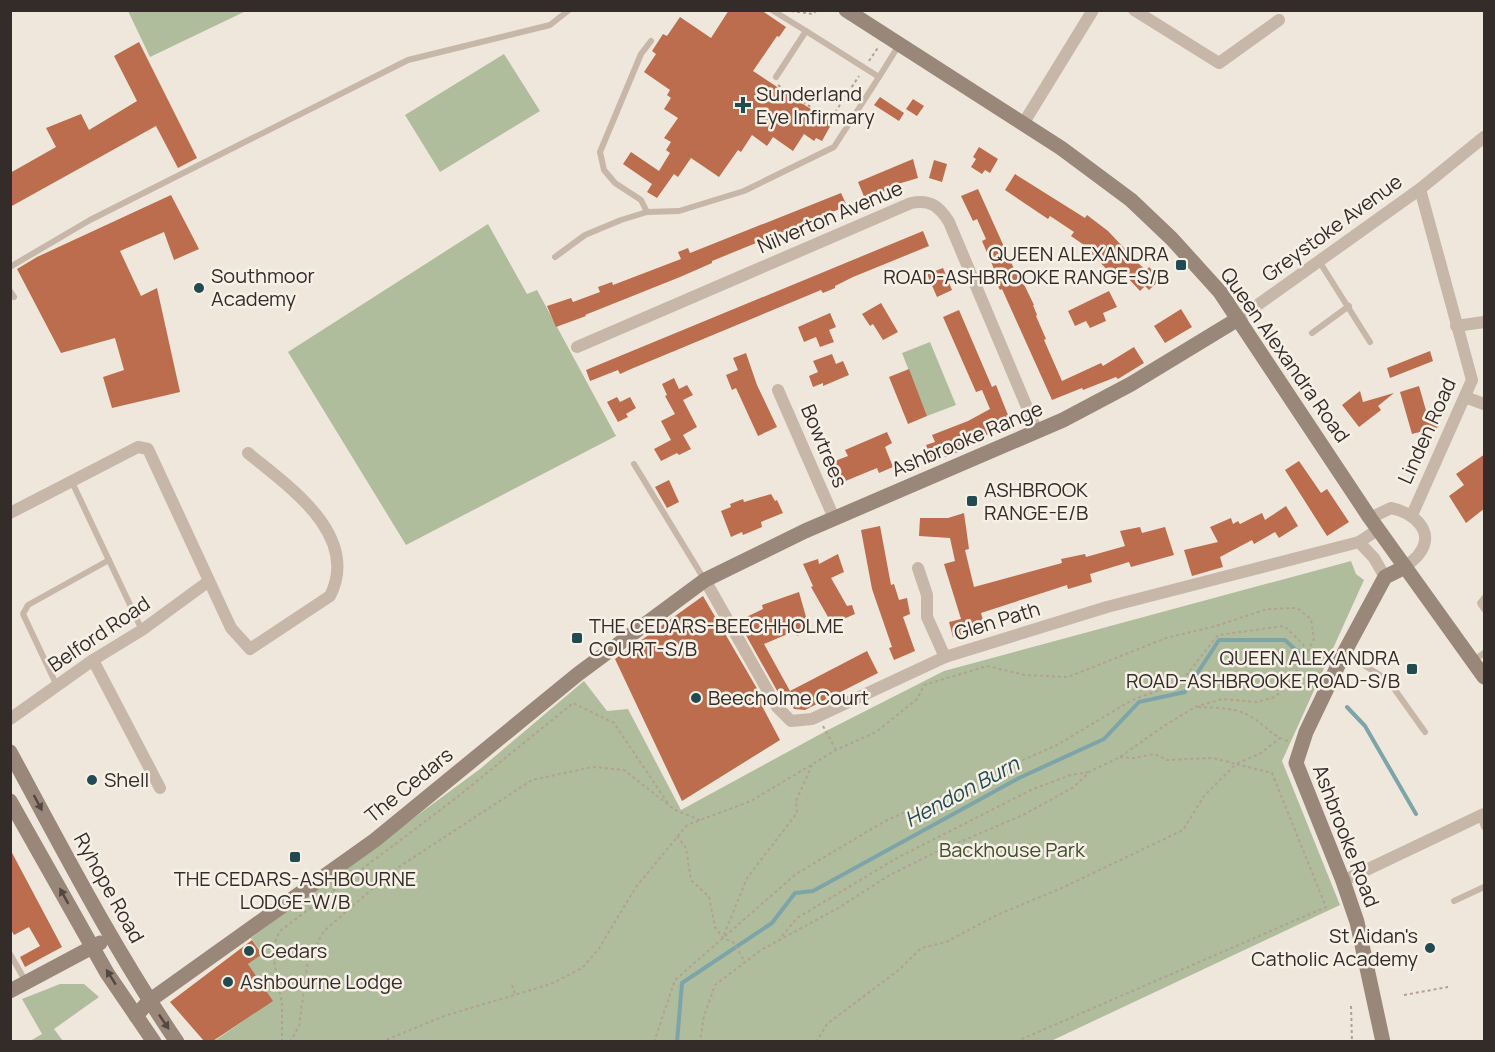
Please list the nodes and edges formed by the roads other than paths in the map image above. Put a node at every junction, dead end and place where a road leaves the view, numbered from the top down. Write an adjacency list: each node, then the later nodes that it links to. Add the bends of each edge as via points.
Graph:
1 (569, 10): 18 (lane, via 550,24 408,60 90,220)
2 (772, 10): 7 (lane)
3 (846, 10): 9 (street, Queen Alexandra Road)
4 (1093, 10): 12 (street)
5 (1134, 10): 6 (street, via 1219,63)
6 (1279, 20)
7 (806, 31): 10 (lane); 11 (lane)
8 (651, 41): 15 (lane, via 641,54 600,152 604,170 615,183 641,200)
9 (899, 45): 11 (lane); 12 (street, Queen Alexandra Road)
10 (776, 77)
11 (879, 77): 15 (lane, via 834,147 744,191 679,211)
12 (1023, 124): 20 (street, Queen Alexandra Road, via 1131,200 1220,292)
13 (1485, 137): 14 (street, Greystoke Avenue)
14 (1420, 189): 17 (street, Greystoke Avenue); 22 (street, Linden Road)
15 (647, 212): 16 (lane, via 585,236)
16 (555, 257)
17 (1319, 261): 19 (lane); 20 (street, Greystoke Avenue)
18 (10, 267)
19 (1349, 306): 23 (lane); 24 (lane)
20 (1238, 319): 29 (street, Ashbrooke Range, via 1131,384); 36 (street, Queen Alexandra Road)
21 (1485, 322): 22 (street)
22 (1456, 326): 27 (street, Linden Road, via 1472,380)
23 (1312, 333)
24 (1370, 342)
25 (577, 347): 29 (street, Nilverton Avenue, via 911,203 931,202 949,222)
26 (778, 390): 35 (street, Bowtrees)
27 (1465, 397): 28 (street); 34 (street, Linden Road)
28 (1485, 404)
29 (1037, 431): 35 (street, Ashbrooke Range)
30 (248, 453): 43 (street, via 308,504 328,532 336,548 337,583 330,596 250,649 231,628)
31 (634, 464): 42 (lane)
32 (71, 480): 33 (street); 38 (lane); 43 (street, via 138,447 148,449)
33 (10, 513)
34 (1412, 514): 36 (street, Glen Path, via 1391,508); 39 (street, via 1422,526 1424,544 1419,555)
35 (834, 518): 42 (street, Ashbrooke Range)
36 (1375, 523): 37 (street, Glen Path); 39 (street, Queen Alexandra Road)
37 (1359, 542): 41 (street); 48 (street, Glen Path, via 1107,607)
38 (109, 560): 46 (lane); 52 (lane, via 28,605 23,614)
39 (1405, 567): 41 (street); 49 (street, Queen Alexandra Road)
40 (918, 568): 48 (street, via 927,595 927,617)
41 (1385, 577): 47 (street, Ashbrooke Road)
42 (705, 580): 48 (street, Glen Path, via 777,707 791,721 812,719); 67 (street, The Cedars, via 578,674 375,840)
43 (209, 581): 46 (street, Belford Road)
44 (1485, 598): 45 (lane, via 1480,603)
45 (1485, 609)
46 (142, 630): 50 (street, Belford Road)
47 (1344, 653): 54 (lane, via 1389,680); 59 (street, Ashbrooke Road, via 1296,762)
48 (945, 657)
49 (1478, 657): 51 (street, Queen Alexandra Road)
50 (93, 660): 52 (street, Belford Road); 56 (street)
51 (1485, 677)
52 (57, 686): 53 (street, Belford Road)
53 (10, 719)
54 (1425, 732)
55 (10, 752): 62 (street, Ryhope Road, one-way to 62)
56 (160, 788)
57 (10, 801): 63 (street, one-way to 57)
58 (1483, 819): 59 (street)
59 (1343, 881): 71 (street, Ashbrooke Road, via 1357,922)
60 (1485, 887): 61 (lane)
61 (1454, 901)
62 (110, 937): 63 (street); 67 (street, Ryhope Road)
63 (93, 947): 65 (street); 68 (street, one-way to 63)
64 (10, 954): 65 (lane)
65 (27, 983): 66 (street)
66 (10, 991)
67 (149, 1001): 68 (street, The Cedars); 70 (street, Ryhope Road, one-way to 70)
68 (136, 1016): 69 (street)
69 (154, 1041)
70 (177, 1041)
71 (1383, 1041)

